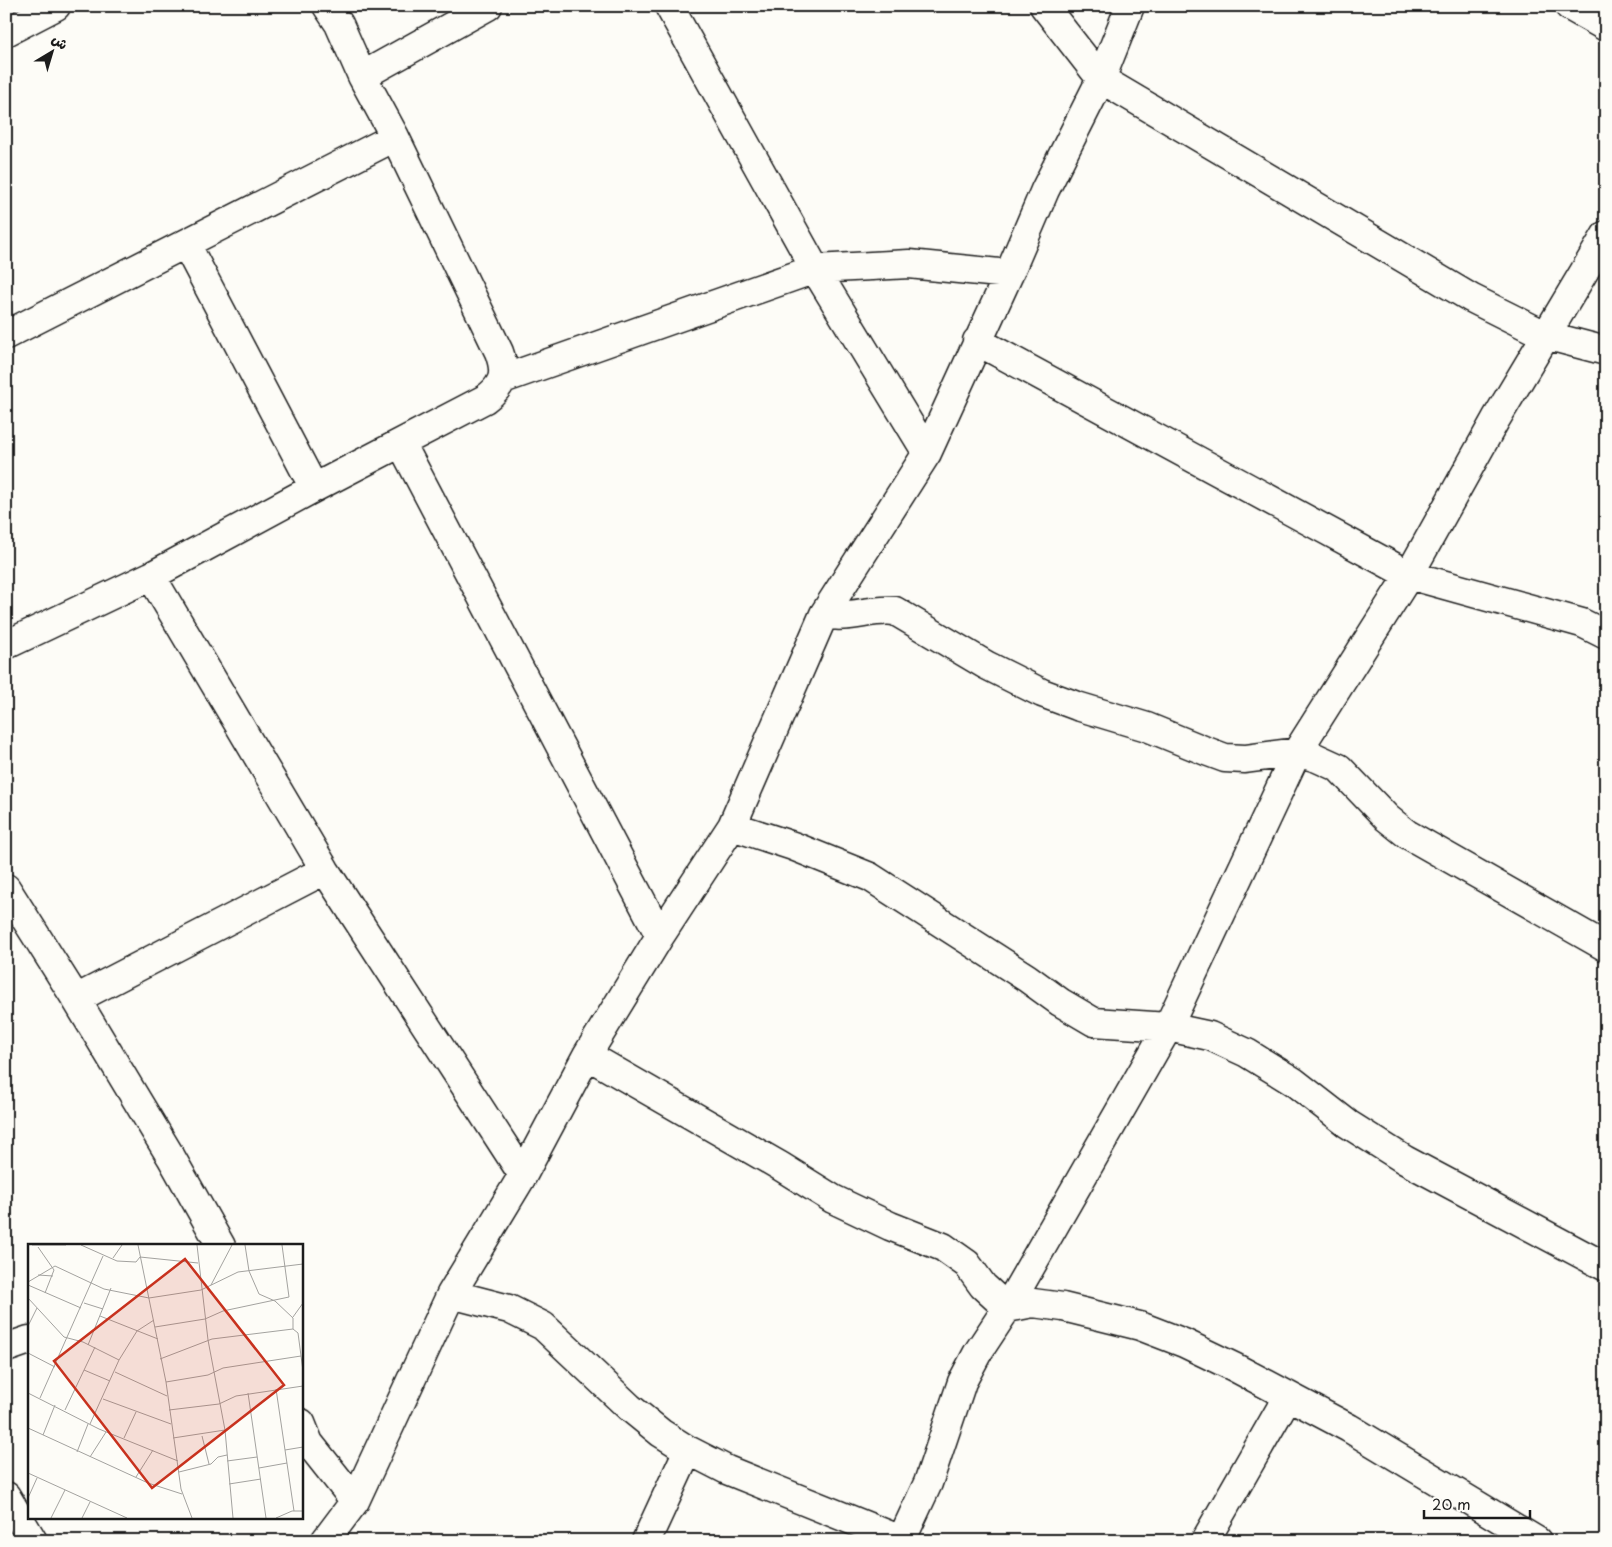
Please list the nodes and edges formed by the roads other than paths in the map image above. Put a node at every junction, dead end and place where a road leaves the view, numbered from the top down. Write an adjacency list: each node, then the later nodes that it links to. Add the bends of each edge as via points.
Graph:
1 (56, 6): 9 (street)
2 (327, 6): 10 (street, via 339,24)
3 (488, 6): 10 (street)
4 (669, 6): 15 (street)
5 (1044, 6): 11 (street)
6 (1130, 6): 11 (street)
7 (1569, 6): 8 (street)
8 (1606, 27)
9 (6, 32)
10 (362, 76): 12 (street)
11 (1101, 79): 16 (street, via 1045,190); 18 (street, via 1471,298)
12 (395, 137): 14 (street); 21 (street, via 499,352 504,366)
13 (1606, 235): 18 (street)
14 (186, 244): 17 (street); 24 (street)
15 (815, 269): 16 (street, via 909,264); 21 (street); 23 (street)
16 (1009, 274): 19 (street)
17 (6, 335)
18 (1545, 335): 20 (street); 25 (street)
19 (977, 341): 23 (street); 25 (street)
20 (1606, 351)
21 (503, 379): 22 (street, via 496,391 485,399)
22 (402, 444): 24 (street); 34 (street)
23 (927, 453): 27 (street)
24 (314, 488): 26 (street)
25 (1409, 575): 28 (street, via 1582,623); 30 (street)
26 (151, 576): 29 (street); 32 (street)
27 (824, 614): 30 (street, via 839,616 872,610 895,611 986,665 1042,693 1225,758 1245,759); 31 (street)
28 (1606, 635)
29 (6, 645)
30 (1297, 752): 35 (street, via 1339,768 1386,818 1407,834); 37 (street)
31 (732, 826): 34 (street); 37 (street, via 794,846 870,877 1094,1022)
32 (325, 870): 36 (street); 39 (street)
33 (6, 888): 36 (street)
34 (660, 936): 38 (street)
35 (1606, 947)
36 (76, 999): 40 (street)
37 (1168, 1027): 41 (street, via 1210,1036 1247,1053 1405,1160); 43 (street)
38 (587, 1055): 39 (street); 43 (street, via 833,1199 943,1247 967,1264 982,1286)
39 (523, 1175): 42 (street)
40 (220, 1244)
41 (1606, 1267)
42 (452, 1294): 48 (street, via 509,1309 543,1326 629,1407); 50 (street)
43 (1007, 1308): 46 (street, via 1033,1303 1063,1307 1140,1326 1184,1343); 52 (street, via 962,1382 928,1483)
44 (28, 1340): 45 (street)
45 (6, 1348)
46 (1288, 1396): 51 (street, via 1358,1433); 56 (street)
47 (302, 1426): 50 (street, via 309,1443)
48 (688, 1450): 52 (street, via 727,1470); 55 (street)
49 (6, 1496): 53 (street)
50 (355, 1501): 54 (street)
51 (1529, 1539)
52 (901, 1540)
53 (32, 1541)
54 (325, 1541)
55 (646, 1541)
56 (1205, 1541)

